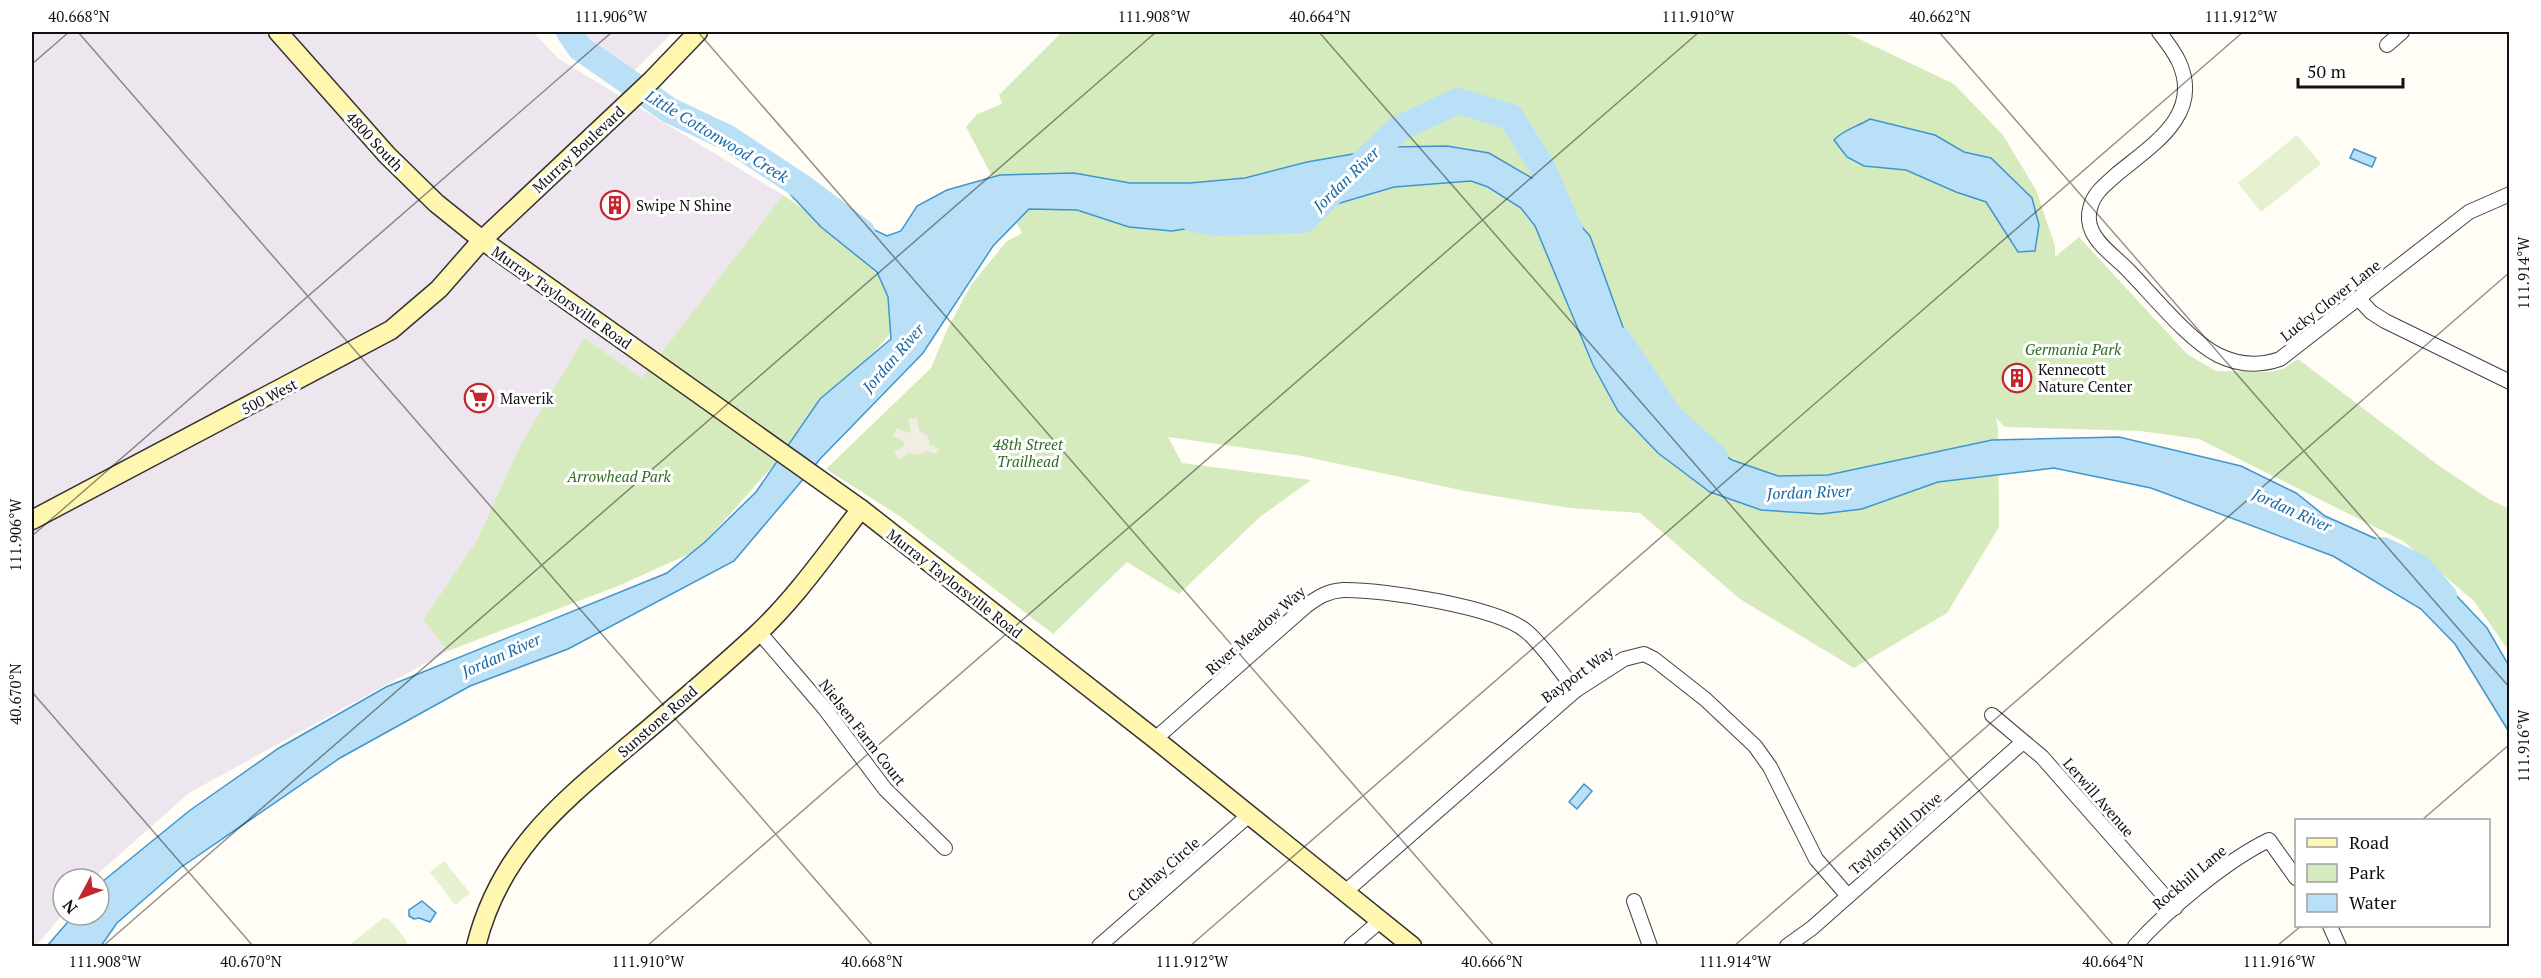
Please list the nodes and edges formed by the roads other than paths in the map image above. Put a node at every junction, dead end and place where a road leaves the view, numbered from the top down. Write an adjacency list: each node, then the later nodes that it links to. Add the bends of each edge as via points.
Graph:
1 (278, 32): 7 (street, 4800 South, via 387,155 436,203)
2 (698, 32): 7 (street, Murray Boulevard)
3 (2159, 32): 8 (street, Lucky Clover Lane, via 2176,57 2185,97 2180,114 2164,135 2095,195 2089,210 2092,231 2100,242 2201,343 2218,356 2238,362 2259,364 2280,359)
4 (2402, 32): 5 (street)
5 (2387, 45)
6 (2510, 194): 8 (street, Lucky Clover Lane, via 2469,212)
7 (482, 240): 10 (street, Murray Taylorsville Road); 11 (street, 500 West, via 439,289 392,330)
8 (2359, 299): 9 (street, via 2385,321)
9 (2510, 382)
10 (861, 509): 12 (street, Sunstone Road); 15 (street, Murray Taylorsville Road)
11 (32, 520)
12 (759, 633): 18 (street, Nielsen Farm Court, via 825,709 885,789); 26 (street, Sunstone Road, via 540,824 494,893)
13 (1576, 690): 15 (street, River Meadow Way, via 1525,630 1514,624 1466,607 1343,590 1326,593 1306,606); 20 (street, Bayport Way); 21 (street, Bayport Way, via 1624,659 1644,654 1654,659 1755,746 1770,767 1816,860)
14 (1992, 715): 16 (street, Lerwill Avenue)
15 (1155, 739): 17 (street, Murray Taylorsville Road)
16 (2023, 742): 21 (street, Taylors Hill Drive); 23 (street, Lerwill Avenue, via 2042,756)
17 (1248, 816): 20 (street, Murray Taylorsville Road); 27 (street, Cathay Circle)
18 (945, 848)
19 (2295, 877): 23 (street, Rockhill Lane, via 2269,840 2245,851)
20 (1345, 892): 24 (street, Murray Taylorsville Road)
21 (1848, 896): 31 (street, Taylors Hill Drive)
22 (1634, 901): 30 (street)
23 (2175, 908): 32 (street, Rockhill Lane)
24 (1380, 921): 28 (street); 29 (street, Murray Taylorsville Road)
25 (2330, 927): 33 (street)
26 (476, 946)
27 (1099, 946)
28 (1351, 946)
29 (1412, 946)
30 (1650, 946)
31 (1787, 946)
32 (2135, 946)
33 (2338, 946)

